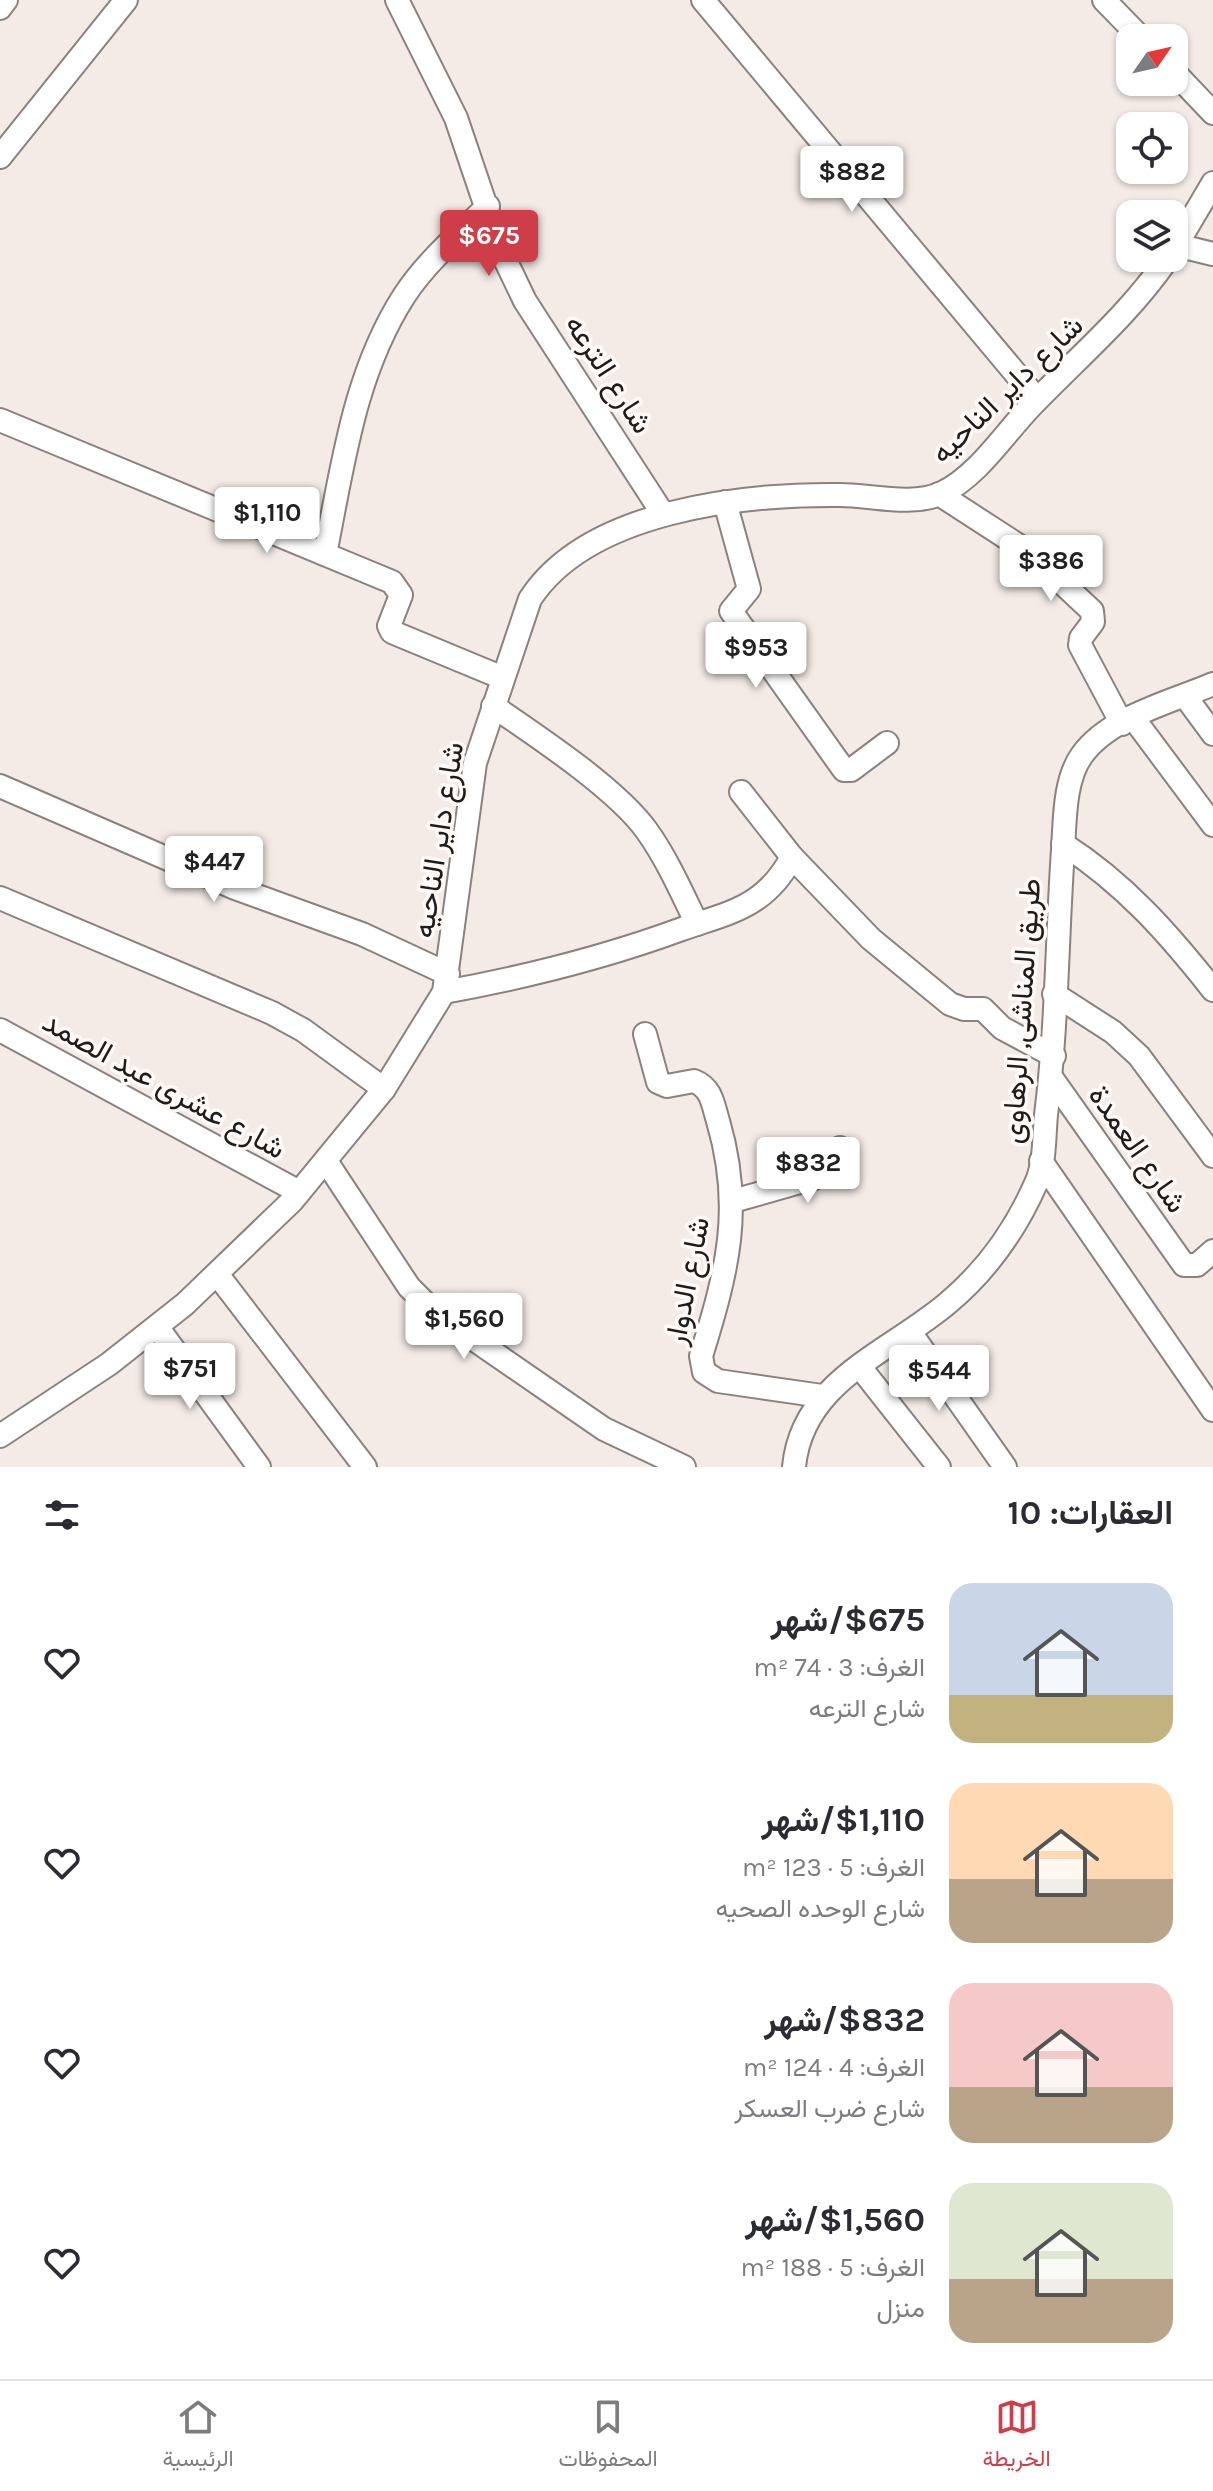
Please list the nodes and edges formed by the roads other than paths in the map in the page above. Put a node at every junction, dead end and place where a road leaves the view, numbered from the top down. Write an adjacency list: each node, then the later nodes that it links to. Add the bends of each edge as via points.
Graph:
1 (6, 0): 6 (street)
2 (126, 0): 10 (street)
3 (397, 0): 12 (street, شارع الترعه, via 456,118)
4 (703, 0): 17 (street)
5 (1104, 0): 7 (street)
6 (0, 8)
7 (1127, 24)
8 (1188, 87): 9 (street)
9 (1213, 113)
10 (0, 157)
11 (1213, 183): 13 (street, شارع داير الناحيه)
12 (488, 206): 21 (street, شارع الترعه, via 501,251 525,301); 22 (street, via 405,295 378,344 359,388)
13 (1188, 226)
14 (1188, 252): 15 (street)
15 (1213, 254)
16 (1157, 272): 17 (street, شارع داير الناحيه, via 1119,322)
17 (1037, 399): 19 (street, شارع داير الناحيه, via 959,483)
18 (0, 420): 22 (street)
19 (939, 494): 20 (street, شارع داير الناحيه, via 797,495); 27 (street, via 1030,553 1092,611 1093,622 1080,645)
20 (725, 502): 21 (street, شارع داير الناحيه); 29 (street, via 749,589 731,611 746,634 844,770)
21 (663, 514): 23 (street, شارع داير الناحيه, via 626,527 542,581 530,599)
22 (325, 554): 23 (street, via 398,586 401,595 389,626 393,634)
23 (503, 678): 26 (street, شارع داير الناحيه)
24 (1213, 684): 25 (street, طريق المناشى, الرهاوى)
25 (1185, 696): 27 (street, طريق المناشى, الرهاوى); 28 (street)
26 (493, 706): 36 (street, via 628,809 648,832); 37 (street, شارع داير الناحيه, via 475,763)
27 (1128, 721): 32 (street); 33 (street, طريق المناشى, الرهاوى, via 1105,732 1080,756 1068,790)
28 (1213, 734)
29 (887, 743)
30 (0, 786): 37 (street, via 235,888 362,934)
31 (741, 792): 34 (street)
32 (1213, 825)
33 (1063, 844): 38 (street, via 1101,868 1140,903); 39 (street, طريق المناشى, الرهاوى)
34 (792, 857): 36 (street, via 777,881 755,900); 42 (street, via 915,977 958,1008 983,1009)
35 (0, 898): 43 (street, via 272,1013)
36 (697, 924): 37 (street, via 575,966)
37 (446, 983): 43 (street, شارع داير الناحيه)
38 (1213, 990)
39 (1054, 994): 42 (street, طريق المناشى, الرهاوى); 45 (street, via 1113,1032 1139,1056)
40 (0, 1030): 48 (street, شارع عشرى عبد الصمد)
41 (645, 1034): 49 (street, شارع الدوار, via 658,1082 667,1086 694,1081 710,1093)
42 (1052, 1067): 47 (street, طريق المناشى, الرهاوى); 50 (street, شارع العمدة, via 1184,1265 1197,1265)
43 (384, 1089): 46 (street, شارع داير الناحيه)
44 (840, 1148): 49 (street, via 814,1178)
45 (1213, 1156)
46 (326, 1161): 48 (street, شارع داير الناحيه); 60 (street, via 409,1287 433,1311 604,1429)
47 (1041, 1161): 53 (street, طريق المناشى, الرهاوى, via 1017,1223 987,1264); 56 (street)
48 (299, 1192): 51 (street, شارع داير الناحيه)
49 (733, 1201): 55 (street, شارع الدوار, via 726,1275 701,1356 704,1372 718,1381)
50 (1213, 1251)
51 (217, 1274): 52 (street, شارع داير الناحيه); 59 (street)
52 (158, 1328): 57 (street, شارع داير الناحيه); 58 (street)
53 (910, 1332): 54 (street, طريق المناشى, الرهاوى); 63 (street)
54 (860, 1367): 55 (street, طريق المناشى, الرهاوى); 62 (street)
55 (822, 1396): 61 (street, طريق المناشى, الرهاوى, via 806,1420)
56 (1213, 1410)
57 (0, 1436)
58 (259, 1467)
59 (365, 1467)
60 (684, 1467)
61 (794, 1467)
62 (939, 1467)
63 (1005, 1467)

